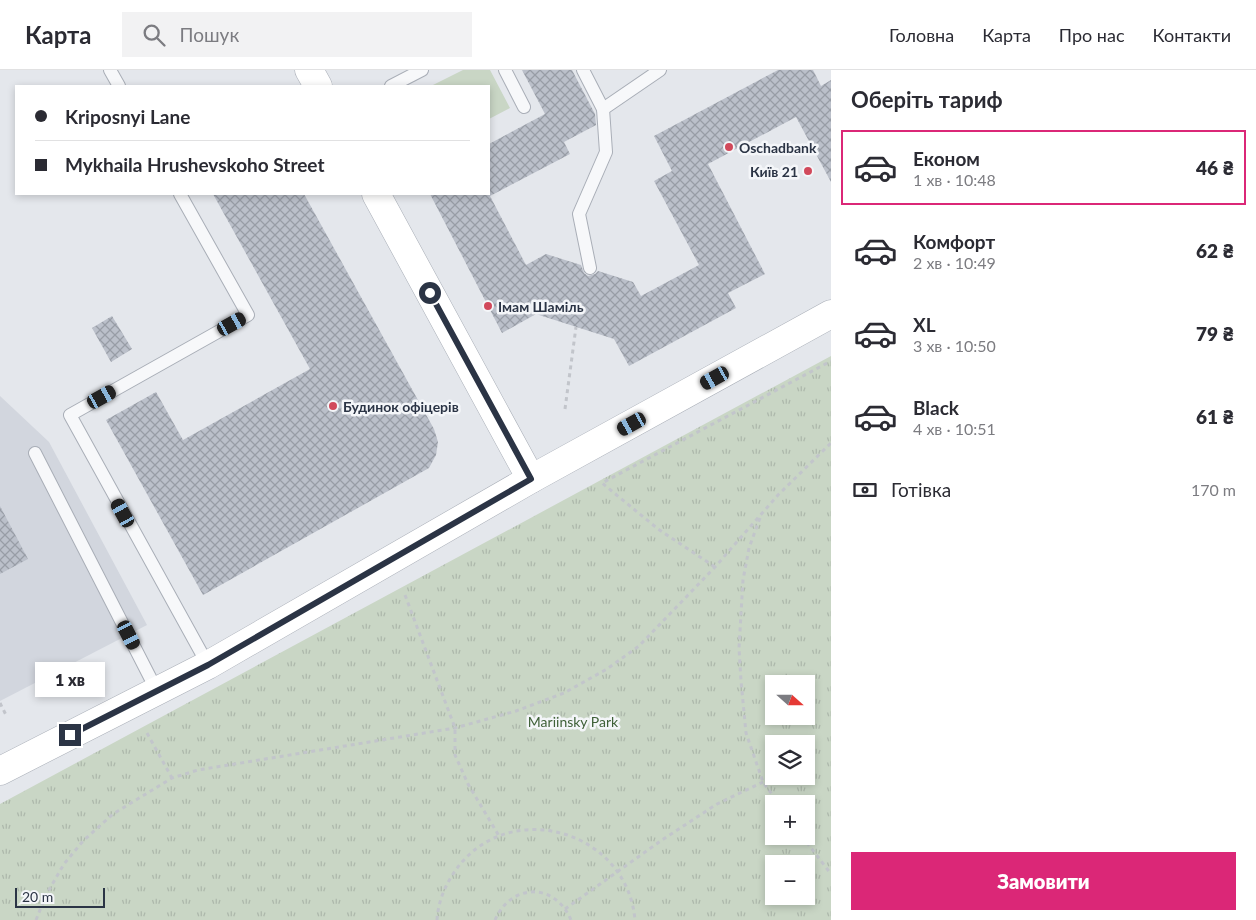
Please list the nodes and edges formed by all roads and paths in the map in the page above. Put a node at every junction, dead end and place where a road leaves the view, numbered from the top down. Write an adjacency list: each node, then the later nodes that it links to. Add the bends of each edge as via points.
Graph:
1 (110, 70): 7 (lane)
2 (309, 70): 8 (main road)
3 (422, 70): 9 (lane)
4 (505, 70): 10 (lane)
5 (583, 70): 11 (lane)
6 (656, 71): 11 (lane)
7 (118, 85)
8 (317, 85)
9 (393, 85)
10 (524, 107)
11 (603, 109): 14 (lane, via 606,152 579,214)
12 (181, 195): 25 (lane, via 248,315 70,415)
13 (377, 195): 21 (main road)
14 (590, 268)
15 (831, 314): 21 (main road)
16 (576, 327): 18 (path)
17 (831, 362): 23 (path, via 602,483 658,529)
18 (565, 409)
19 (831, 444): 22 (path)
20 (35, 453): 26 (lane)
21 (531, 479): 25 (main road)
22 (761, 515): 23 (path); 33 (path, via 749,548 743,580 739,648 746,732)
23 (715, 567): 29 (path, via 640,646 607,669 556,696)
24 (405, 595): 29 (path)
25 (208, 665): 26 (main road)
26 (157, 691): 31 (main road)
27 (0, 703): 28 (path)
28 (7, 717)
29 (455, 728): 32 (path, via 198,770); 35 (path, via 458,762)
30 (147, 734): 32 (path)
31 (0, 771)
32 (172, 778): 40 (path, via 113,814 83,841 46,894)
33 (763, 782): 34 (path); 37 (path, via 717,804)
34 (772, 795)
35 (499, 836): 37 (path, via 543,829 565,833 603,855); 41 (path, via 477,848 459,865 446,886)
36 (809, 845): 38 (path)
37 (618, 872): 39 (path); 44 (path, via 628,889)
38 (831, 874)
39 (565, 909): 42 (path, via 550,896 530,892 511,898 501,907); 43 (path)
40 (36, 920)
41 (437, 920)
42 (495, 920)
43 (571, 920)
44 (635, 920)

